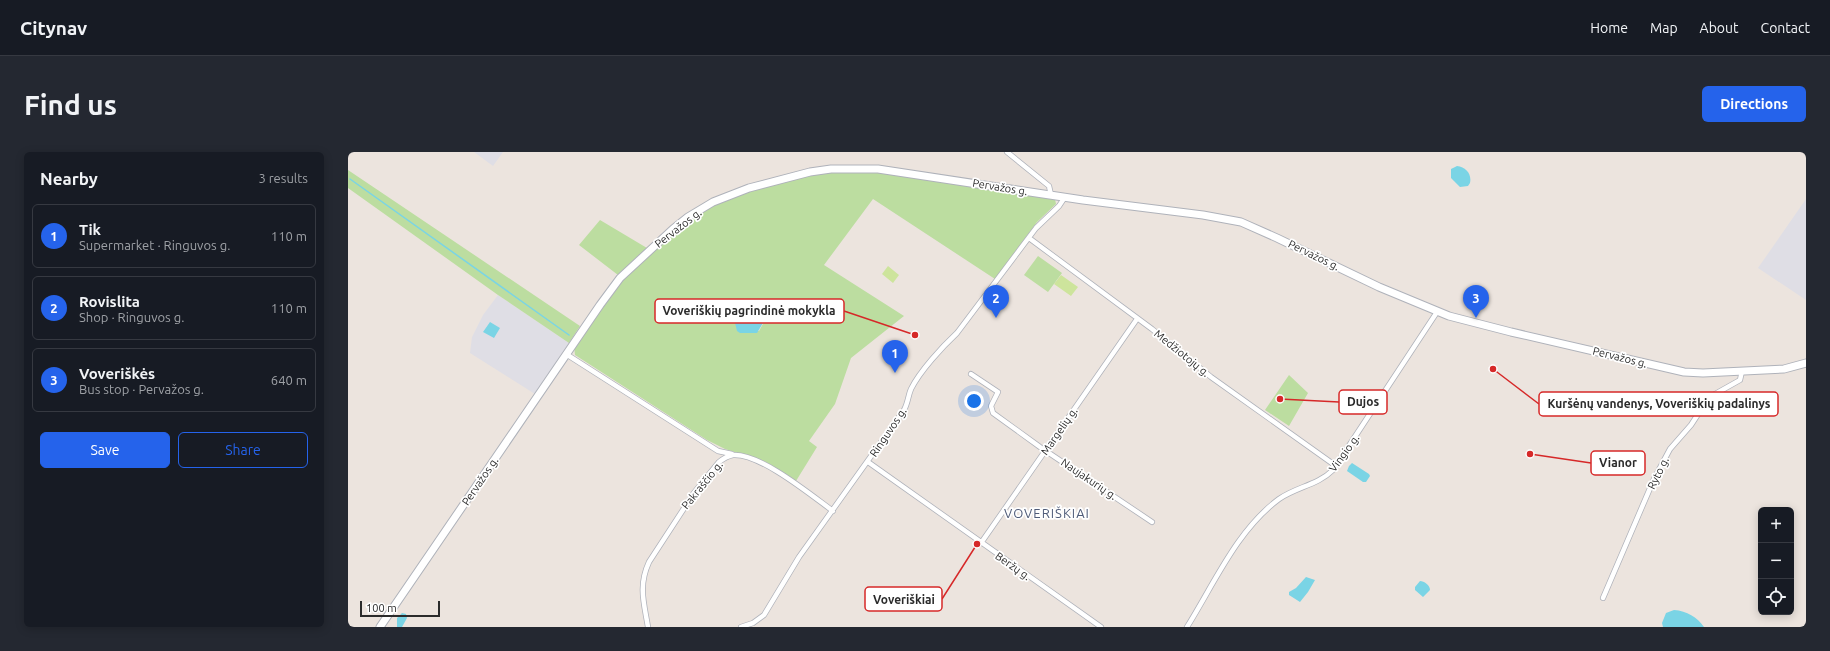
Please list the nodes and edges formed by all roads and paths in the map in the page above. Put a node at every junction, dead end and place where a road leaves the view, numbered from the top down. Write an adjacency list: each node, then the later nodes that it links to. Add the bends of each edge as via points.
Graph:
1 (1007, 152): 2 (street, via 1049,186)
2 (1051, 196): 3 (main road, Pervažos g.); 7 (main road, Pervažos g., via 904,172 856,168 810,172 749,188 701,209 673,229 620,278)
3 (1065, 197): 4 (street, Ringuvos g.); 5 (main road, Pervažos g., via 1241,222)
4 (1029, 238): 6 (street, Medžiotojų g.); 15 (street, Ringuvos g., via 957,333 943,345 917,380 909,393 904,410)
5 (1437, 312): 9 (main road, Pervažos g., via 1484,326 1675,370 1703,373); 16 (street, Vingio g.)
6 (1138, 319): 11 (street, Margelių g.); 16 (street, Medžiotojų g., via 1211,377)
7 (566, 354): 12 (street); 21 (main road, Pervažos g.)
8 (1806, 363): 9 (main road, Pervažos g., via 1784,369)
9 (1742, 371): 20 (street, Ryto g., via 1740,380 1706,402 1664,460)
10 (971, 374): 11 (street, Naujakurių g., via 998,392 991,406 993,413)
11 (1046, 450): 18 (street, Naujakurių g.); 19 (street, Margelių g.)
12 (718, 451): 13 (street); 14 (street)
13 (735, 455): 14 (street, Pakraščio g.); 17 (street, Pakraščio g., via 768,466)
14 (719, 462): 22 (street, Pakraščio g., via 694,493 645,572 642,593)
15 (868, 462): 17 (street, Ringuvos g.); 19 (street, Beržų g.)
16 (1336, 466): 25 (street, Vingio g., via 1322,479 1279,499 1252,526 1236,546)
17 (833, 511): 23 (street, Ringuvos g., via 799,557 764,615 753,623)
18 (1152, 522)
19 (982, 543): 24 (street, Beržų g.)
20 (1603, 598)
21 (380, 627)
22 (648, 627)
23 (741, 627)
24 (1100, 627)
25 (1187, 627)

